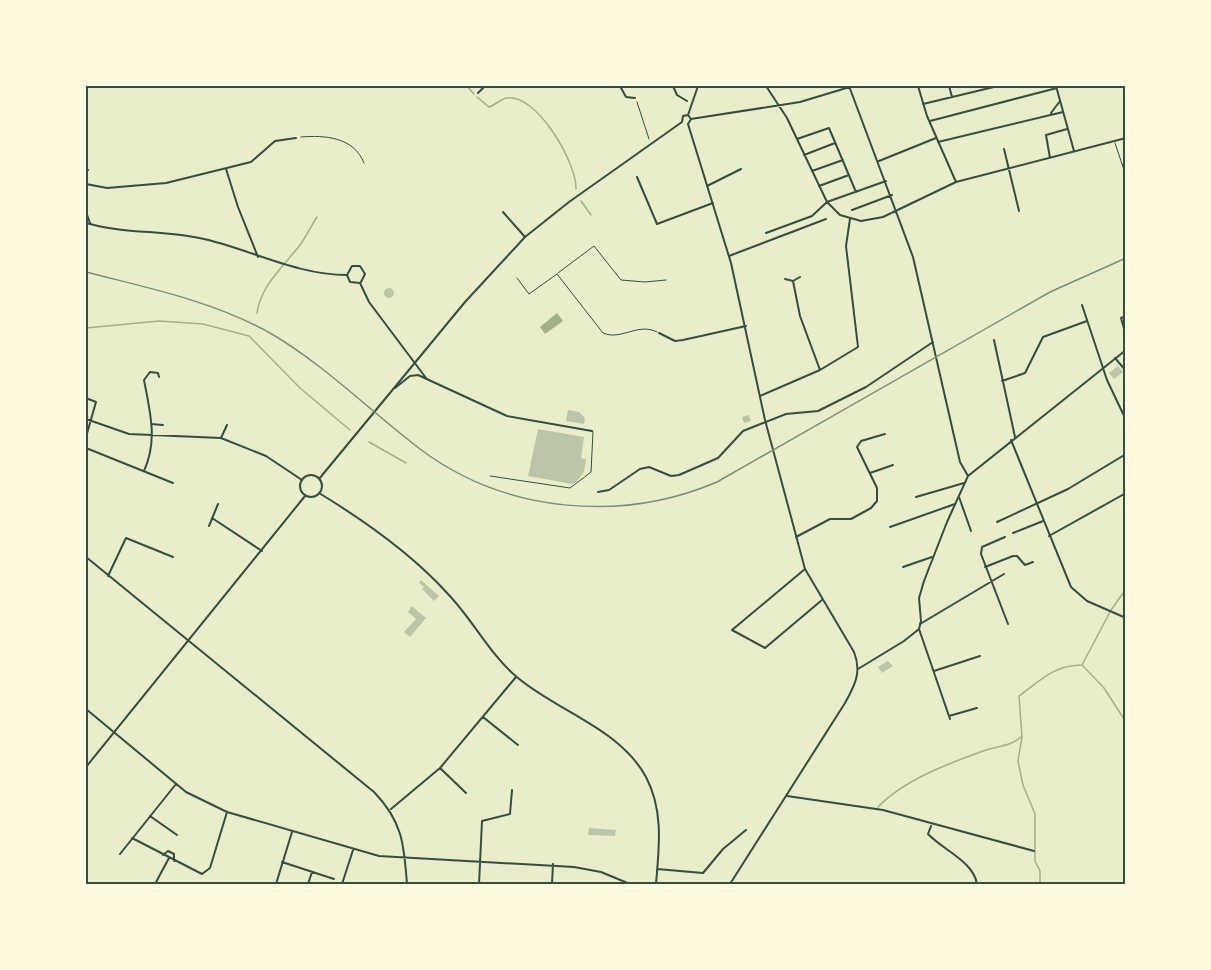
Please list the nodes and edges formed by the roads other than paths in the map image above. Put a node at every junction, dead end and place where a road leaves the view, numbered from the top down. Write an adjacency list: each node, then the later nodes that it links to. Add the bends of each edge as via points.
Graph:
1 (485, 86): 13 (street)
2 (620, 86): 14 (street, via 626,97)
3 (673, 86): 17 (street)
4 (698, 86): 22 (street)
5 (766, 86): 19 (street)
6 (850, 86): 19 (street); 40 (street)
7 (918, 86): 18 (street)
8 (949, 86): 15 (street)
9 (979, 86): 12 (street)
10 (998, 86): 12 (street)
11 (1057, 87): 16 (street); 25 (street)
12 (980, 90): 15 (street)
13 (478, 93)
14 (635, 98)
15 (952, 98): 18 (street)
16 (1060, 100): 20 (street); 21 (street)
17 (687, 101)
18 (923, 104): 25 (street)
19 (779, 106): 23 (street); 31 (street)
20 (1063, 112): 21 (street); 27 (street)
21 (1051, 113): 33 (street)
22 (688, 115): 23 (street); 24 (street, via 683,116)
23 (691, 119): 26 (street)
24 (682, 122): 26 (street); 66 (street)
25 (930, 122): 29 (street)
26 (688, 124): 51 (street)
27 (1068, 129): 36 (street); 38 (street, via 1046,135)
28 (296, 138): 41 (street, via 275,141 251,162)
29 (936, 138): 33 (street); 40 (street)
30 (1125, 138): 32 (street)
31 (796, 139): 34 (street, via 828,128); 37 (street)
32 (1115, 141): 36 (street); 46 (lane)
33 (938, 142): 49 (street)
34 (836, 143): 37 (street); 39 (street)
35 (1004, 149): 42 (street)
36 (1074, 152): 38 (street)
37 (804, 155): 44 (street)
38 (1050, 158): 42 (street)
39 (843, 160): 44 (street); 45 (street)
40 (879, 161): 48 (street)
41 (226, 168): 50 (street, via 151,186 107,188); 69 (street)
42 (1008, 168): 49 (street); 59 (street)
43 (741, 169): 51 (street)
44 (812, 171): 52 (street)
45 (849, 175): 52 (street); 53 (street)
46 (1125, 176)
47 (637, 177): 56 (street, via 657,224)
48 (886, 180): 53 (street); 54 (street)
49 (956, 182): 58 (street)
50 (86, 184)
51 (708, 186): 56 (street)
52 (819, 186): 55 (street)
53 (856, 192): 55 (street)
54 (892, 195): 57 (street); 58 (street)
55 (827, 202): 63 (street); 67 (street, via 812,216 767,232)
56 (713, 203): 68 (street)
57 (852, 210)
58 (897, 210): 63 (street, via 873,220); 85 (street)
59 (1019, 211)
60 (86, 212): 65 (street)
61 (503, 213): 66 (street)
62 (826, 219): 67 (street)
63 (850, 219): 90 (street, via 846,246 858,347)
64 (86, 223): 65 (street)
65 (90, 225): 69 (street, via 206,239)
66 (525, 237): 88 (street)
67 (767, 242): 68 (street)
68 (729, 256): 81 (street)
69 (258, 257): 71 (street)
70 (557, 274): 73 (lane, via 529,294); 75 (lane, via 594,246 621,280); 82 (lane, via 603,333 615,336 649,328)
71 (347, 275): 77 (street, via 350,282); 77 (street, via 352,266 360,266 365,274)
72 (800, 277): 76 (street)
73 (517, 278)
74 (785, 279): 76 (street)
75 (666, 280)
76 (793, 280): 90 (street, via 800,316)
77 (360, 283): 88 (street, via 369,302)
78 (1082, 305): 80 (street)
79 (1125, 316): 83 (street, via 1121,318)
80 (1087, 321): 89 (street); 94 (street, via 1043,337 1025,373)
81 (746, 326): 82 (street, via 675,341); 96 (street)
82 (659, 333)
83 (1125, 336)
84 (994, 340): 94 (street)
85 (933, 342): 99 (street, via 866,387 818,411 790,412); 118 (street, via 960,462)
86 (1125, 350): 87 (street)
87 (1115, 358): 89 (street); 91 (street)
88 (415, 363): 93 (street); 95 (street)
89 (1103, 368): 100 (street); 109 (street)
90 (820, 370): 96 (street)
91 (1125, 370)
92 (159, 377): 102 (street, via 158,373 150,372 144,380)
93 (428, 379): 95 (street, via 413,375); 105 (street, via 507,416)
94 (1002, 381): 109 (street)
95 (395, 388): 119 (street)
96 (760, 396): 99 (street)
97 (86, 398): 101 (street, via 96,402)
98 (86, 420): 101 (street)
99 (765, 420): 123 (street, via 743,431 718,458 679,475 671,476 649,467 609,490); 140 (street)
100 (1125, 420)
101 (92, 422): 107 (street, via 129,434); 108 (street)
102 (151, 424): 103 (street); 107 (street)
103 (163, 425)
104 (227, 425): 110 (street)
105 (592, 431): 117 (lane, via 591,472 570,488)
106 (885, 434): 116 (street, via 857,445)
107 (153, 436): 110 (street); 115 (street)
108 (86, 437)
109 (1015, 437): 111 (street)
110 (221, 438): 120 (street, via 266,456)
111 (1011, 440): 118 (street); 131 (street)
112 (86, 448): 115 (street)
113 (1125, 454): 131 (street)
114 (893, 465): 116 (street)
115 (144, 471): 121 (street)
116 (869, 473): 140 (street, via 878,493 871,508 846,520 830,519)
117 (490, 476)
118 (968, 476): 122 (street)
119 (319, 479): 120 (street, via 310,476); 124 (street)
120 (302, 480): 126 (street, via 300,489)
121 (173, 483)
122 (964, 483): 127 (street); 128 (street)
123 (598, 492)
124 (319, 493): 126 (street); 162 (street, via 425,571)
125 (1125, 493): 139 (street)
126 (305, 496): 142 (street)
127 (958, 496): 130 (street); 137 (street)
128 (916, 497)
129 (218, 504): 132 (street)
130 (955, 504): 136 (street); 145 (street)
131 (1036, 506): 133 (street); 134 (street)
132 (212, 518): 135 (street); 142 (street)
133 (1043, 521): 138 (street); 139 (street)
134 (997, 522)
135 (209, 526)
136 (890, 527)
137 (971, 531)
138 (1013, 533)
139 (1049, 536): 154 (street, via 1074,591)
140 (796, 537): 149 (street)
141 (1005, 537): 148 (street, via 982,547)
142 (262, 551): 158 (street)
143 (86, 557): 151 (street)
144 (173, 557): 151 (street, via 126,538)
145 (933, 557): 147 (street); 155 (street, via 920,594)
146 (1033, 562): 148 (street, via 1024,565 1013,556)
147 (903, 567)
148 (985, 567): 152 (street)
149 (805, 569): 153 (street); 153 (street, via 732,630 765,648)
150 (1004, 574): 152 (street)
151 (108, 576): 158 (street)
152 (990, 580): 155 (street); 156 (street)
153 (822, 600): 160 (street, via 854,652)
154 (1125, 618)
155 (920, 624): 157 (street)
156 (1008, 624)
157 (919, 628): 160 (street); 161 (street)
158 (188, 640): 166 (street); 175 (street)
159 (980, 657): 161 (street)
160 (858, 669): 174 (street, via 846,703)
161 (933, 671): 163 (street, via 950,717)
162 (516, 677): 165 (street); 193 (street, via 620,744 636,762 656,801 660,837)
163 (977, 708)
164 (86, 709): 166 (street)
165 (483, 717): 167 (street); 170 (street)
166 (113, 733): 168 (street); 171 (street)
167 (519, 745)
168 (87, 762): 169 (street)
169 (86, 767)
170 (441, 768): 173 (street); 175 (street)
171 (176, 784): 176 (street); 177 (street)
172 (512, 790): 190 (street, via 510,814 482,821)
173 (466, 793)
174 (787, 796): 178 (street, via 875,809); 205 (street)
175 (391, 809): 187 (street, via 404,839)
176 (227, 812): 180 (street); 189 (street, via 210,868 202,874)
177 (150, 816): 181 (street); 182 (street)
178 (931, 825): 184 (street); 206 (street, via 928,834 958,857 976,877)
179 (746, 830): 193 (street, via 703,873)
180 (292, 831): 183 (street); 191 (street)
181 (177, 835)
182 (132, 838): 185 (street); 186 (street)
183 (352, 850): 187 (street); 199 (street)
184 (1034, 851)
185 (120, 854)
186 (163, 855): 188 (street); 189 (street, via 174,854)
187 (405, 857): 190 (street); 200 (street)
188 (169, 858): 189 (street); 197 (street)
189 (174, 861)
190 (480, 861): 192 (street); 201 (street)
191 (282, 862): 194 (street); 198 (street)
192 (553, 864): 202 (street); 203 (street, via 591,870)
193 (657, 869): 204 (street)
194 (312, 872): 195 (street); 196 (street)
195 (334, 879)
196 (308, 884)
197 (155, 885)
198 (276, 885)
199 (342, 885)
200 (407, 885)
201 (479, 885)
202 (552, 885)
203 (630, 885)
204 (656, 885)
205 (730, 885)
206 (977, 885)

